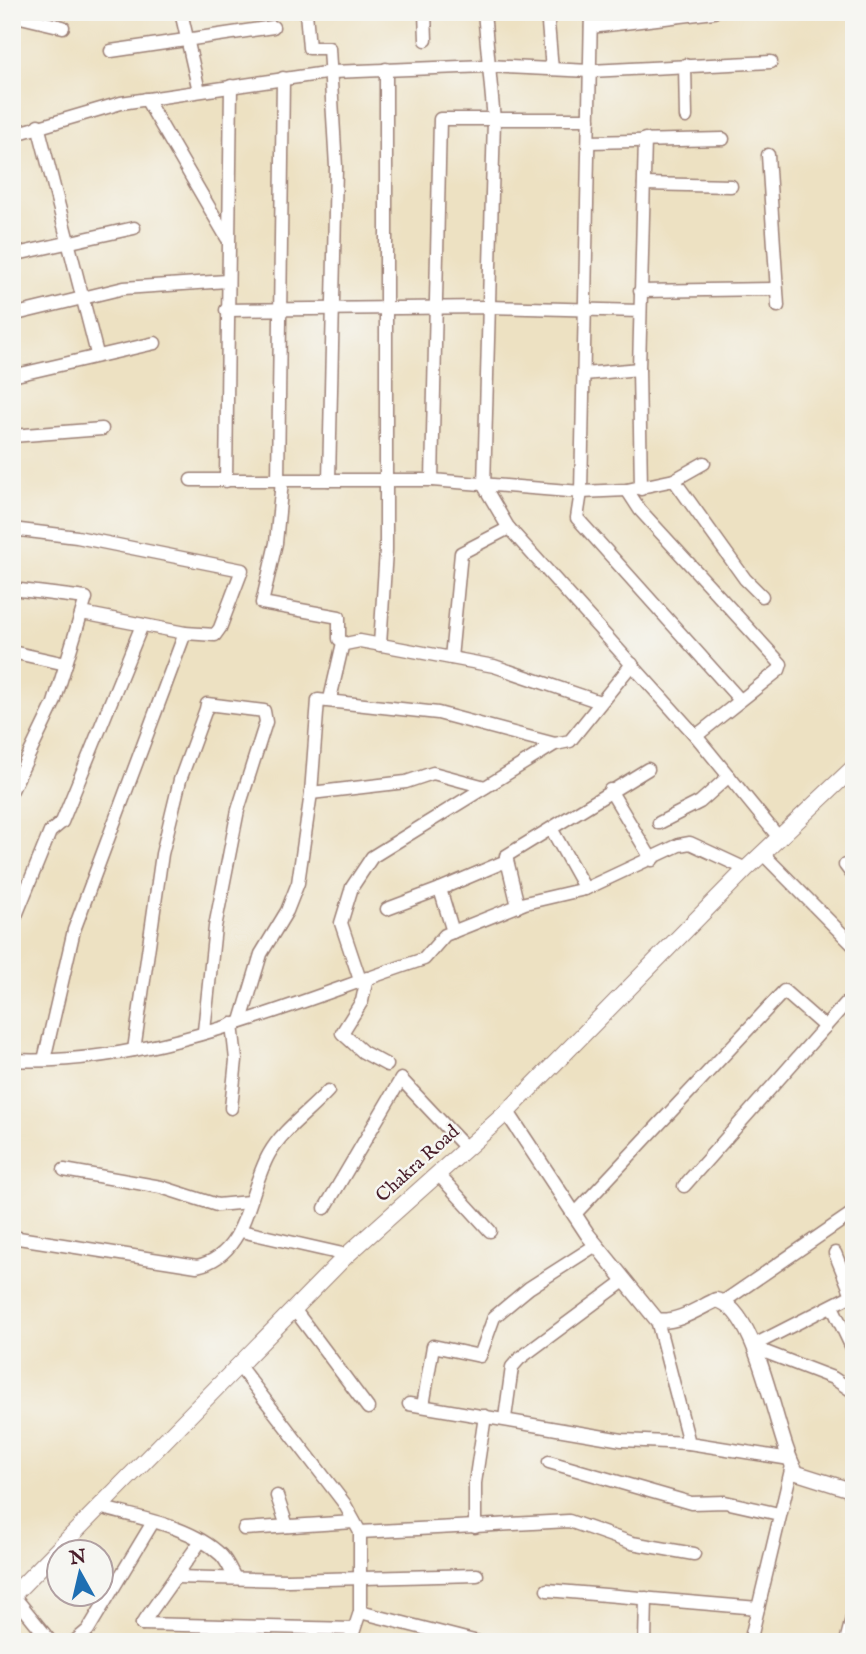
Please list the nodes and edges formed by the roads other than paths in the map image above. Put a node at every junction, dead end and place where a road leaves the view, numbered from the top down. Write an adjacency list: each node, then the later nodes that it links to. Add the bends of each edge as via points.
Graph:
1 (181, 12): 12 (street)
2 (306, 12): 21 (street, via 309,48 329,48)
3 (425, 12): 13 (street)
4 (484, 12): 17 (street)
5 (547, 12): 19 (street)
6 (591, 12): 11 (street)
7 (714, 12): 11 (street)
8 (12, 15): 9 (street)
9 (62, 27)
10 (273, 27): 12 (street)
11 (591, 27): 20 (street)
12 (187, 40): 14 (street); 24 (street)
13 (426, 40)
14 (111, 51)
15 (771, 62): 16 (street)
16 (685, 65): 20 (street); 26 (street)
17 (487, 66): 18 (street); 19 (street); 28 (street)
18 (386, 69): 21 (street); 48 (street)
19 (552, 69): 20 (street)
20 (590, 71): 27 (street)
21 (332, 72): 22 (street); 50 (street)
22 (283, 78): 23 (street); 49 (street)
23 (231, 86): 24 (street); 38 (street)
24 (199, 91): 25 (street)
25 (146, 99): 29 (street); 38 (street)
26 (686, 117)
27 (589, 119): 28 (street); 33 (street)
28 (494, 120): 46 (street, via 440,119); 47 (street)
29 (38, 125): 30 (street); 39 (street)
30 (12, 135)
31 (645, 139): 32 (street); 33 (street); 35 (street)
32 (723, 139)
33 (589, 142): 52 (street)
34 (768, 155): 42 (street)
35 (644, 184): 36 (street); 43 (street)
36 (731, 186)
37 (134, 228): 39 (street)
38 (228, 239): 41 (street)
39 (69, 243): 40 (street); 44 (street)
40 (12, 255)
41 (227, 281): 44 (street, via 124,288); 51 (street)
42 (776, 289): 43 (street); 45 (street)
43 (640, 291): 53 (street)
44 (83, 299): 54 (street); 56 (street)
45 (778, 306)
46 (435, 307): 47 (street); 48 (street); 66 (street)
47 (487, 307): 52 (street); 70 (street)
48 (384, 308): 50 (street); 65 (street)
49 (282, 309): 50 (street); 51 (street); 69 (street)
50 (334, 309): 64 (street)
51 (226, 310): 68 (street)
52 (586, 310): 53 (street); 58 (street)
53 (640, 312): 57 (street)
54 (12, 316)
55 (155, 343): 56 (street)
56 (97, 354): 59 (street)
57 (639, 369): 58 (street); 71 (street)
58 (584, 374): 72 (street)
59 (12, 376)
60 (102, 429): 61 (street)
61 (12, 436)
62 (704, 463): 67 (street)
63 (191, 480): 68 (street)
64 (329, 480): 65 (street); 69 (street)
65 (384, 480): 66 (street); 81 (street, via 386,550)
66 (432, 480): 70 (street)
67 (674, 480): 71 (street); 76 (street)
68 (226, 481): 69 (street)
69 (280, 481): 80 (street, via 276,543 262,603 339,617 340,639)
70 (484, 486): 72 (street); 73 (street)
71 (634, 490): 72 (street); 87 (street, via 640,510 781,664)
72 (581, 492): 87 (street, via 579,523)
73 (509, 528): 83 (street, via 461,553); 85 (street)
74 (12, 529): 79 (street, via 77,537 242,570 215,635)
75 (12, 589): 77 (street, via 86,598)
76 (762, 596)
77 (82, 614): 78 (street); 84 (street)
78 (142, 625): 79 (street); 111 (street, via 62,822 50,832)
79 (185, 633): 121 (street, via 77,920)
80 (345, 644): 81 (street, via 360,640); 86 (street)
81 (380, 645): 83 (street)
82 (12, 652): 84 (street)
83 (451, 658): 88 (street, via 494,666)
84 (66, 664): 95 (street, via 54,703)
85 (632, 664): 88 (street); 89 (street)
86 (330, 699): 90 (street, via 438,713); 97 (street, via 318,699 316,707)
87 (740, 701): 89 (street)
88 (600, 702): 90 (street, via 570,741)
89 (696, 736): 93 (street)
90 (555, 744): 94 (street)
91 (854, 767): 100 (main road, Chakra Road)
92 (648, 769): 96 (street)
93 (729, 776): 98 (street, via 700,802); 100 (street)
94 (485, 788): 97 (street, via 433,773 406,782); 114 (street, via 372,857 352,887 341,923)
95 (12, 790)
96 (610, 790): 99 (street); 102 (street)
97 (312, 793): 116 (street, via 298,883 261,954)
98 (659, 823)
99 (552, 830): 103 (street, via 506,856); 108 (street)
100 (780, 839): 101 (main road, Chakra Road)
101 (763, 854): 105 (main road, Chakra Road); 113 (street)
102 (652, 860): 105 (street, via 690,843); 108 (street)
103 (506, 861): 107 (street); 109 (street)
104 (845, 865): 106 (street)
105 (746, 869): 125 (main road, Chakra Road)
106 (854, 877)
107 (440, 889): 110 (street); 112 (street)
108 (584, 889): 109 (street)
109 (518, 906): 112 (street)
110 (387, 909)
111 (15, 918)
112 (453, 932): 114 (street, via 424,959)
113 (854, 946)
114 (363, 979): 116 (street); 122 (street, via 362,1001 342,1033)
115 (854, 995): 117 (street)
116 (236, 1023): 118 (street); 124 (street)
117 (825, 1027): 129 (street); 133 (street, via 784,991)
118 (204, 1031): 119 (street); 119 (street, via 215,927 235,823 266,722 264,711 218,703 207,704 162,854)
119 (134, 1050): 121 (street)
120 (12, 1060): 121 (street)
121 (44, 1060)
122 (387, 1065)
123 (328, 1091): 130 (street, via 269,1154)
124 (231, 1108)
125 (507, 1112): 126 (main road, Chakra Road); 133 (street)
126 (467, 1149): 128 (main road, Chakra Road); 131 (street, via 401,1079)
127 (64, 1170): 130 (street, via 161,1186 217,1205)
128 (438, 1174): 135 (street); 139 (main road, Chakra Road)
129 (684, 1186)
130 (249, 1202): 134 (street)
131 (325, 1208)
132 (854, 1212): 142 (street)
133 (574, 1215): 137 (street)
134 (241, 1231): 136 (street, via 221,1256 197,1266); 139 (street)
135 (490, 1231)
136 (12, 1237)
137 (596, 1245): 140 (street); 151 (street, via 494,1317 480,1356 433,1346)
138 (835, 1253): 141 (street)
139 (347, 1255): 144 (main road, Chakra Road)
140 (624, 1281): 145 (street); 154 (street, via 512,1367)
141 (853, 1295): 143 (street)
142 (723, 1302): 145 (street, via 716,1300 688,1314); 146 (street)
143 (831, 1306): 146 (street); 147 (street)
144 (295, 1309): 148 (main road, Chakra Road); 152 (street)
145 (657, 1320): 155 (street)
146 (755, 1348): 149 (street, via 833,1378); 157 (street)
147 (854, 1352)
148 (239, 1366): 160 (main road, Chakra Road); 164 (street)
149 (854, 1392)
150 (409, 1404): 151 (street)
151 (423, 1406): 153 (street)
152 (368, 1408)
153 (485, 1416): 154 (street); 165 (street, via 475,1483)
154 (505, 1418): 155 (street, via 622,1440)
155 (689, 1443): 157 (street)
156 (549, 1462): 161 (street, via 691,1503 725,1502)
157 (791, 1462): 158 (street, via 807,1479); 161 (street)
158 (854, 1491)
159 (278, 1496): 163 (street)
160 (100, 1507): 162 (street); 174 (main road, Chakra Road)
161 (779, 1514): 176 (street)
162 (153, 1522): 167 (street); 182 (street, via 88,1630)
163 (287, 1526): 164 (street); 166 (street)
164 (357, 1526): 165 (street); 172 (street)
165 (475, 1527): 168 (street, via 569,1521 632,1543)
166 (244, 1529)
167 (200, 1542): 170 (street); 171 (street, via 223,1556)
168 (694, 1554)
169 (477, 1576): 172 (street)
170 (175, 1577): 171 (street); 179 (street, via 142,1625)
171 (235, 1578): 172 (street)
172 (362, 1578): 178 (street)
173 (547, 1590): 175 (street)
174 (12, 1595): 181 (street)
175 (646, 1598): 176 (street); 184 (street)
176 (758, 1608): 185 (street)
177 (854, 1610): 186 (street)
178 (360, 1612): 179 (street); 180 (street)
179 (352, 1635)
180 (419, 1635): 183 (street)
181 (51, 1642)
182 (74, 1642)
183 (478, 1642)
184 (645, 1642)
185 (750, 1642)
186 (846, 1642)

